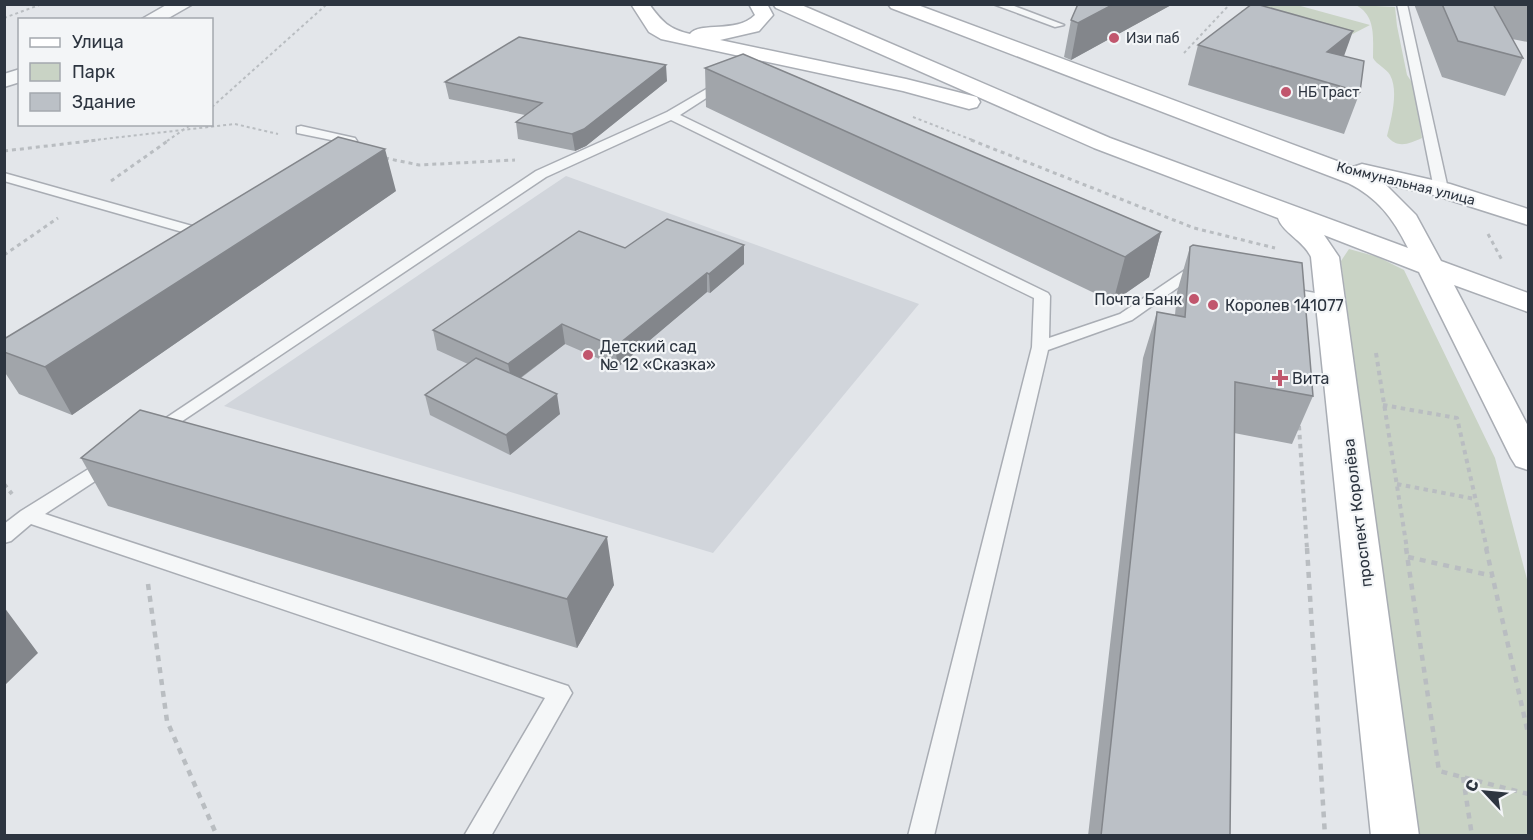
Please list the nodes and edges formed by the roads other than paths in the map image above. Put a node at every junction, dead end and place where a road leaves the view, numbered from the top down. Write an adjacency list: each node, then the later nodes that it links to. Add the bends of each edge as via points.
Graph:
1 (184, 4): 9 (street)
2 (640, 4): 11 (main road)
3 (758, 4): 11 (main road, via 763,10 761,20 754,26 728,33 683,32)
4 (782, 4): 15 (main road)
5 (897, 4): 10 (main road)
6 (911, 4): 10 (main road)
7 (998, 4): 12 (lane)
8 (1402, 4): 22 (lane)
9 (153, 18)
10 (939, 21): 13 (main road)
11 (654, 23): 14 (main road, via 668,35)
12 (1059, 25)
13 (1012, 48): 15 (main road, via 925,26 894,27 884,37); 20 (main road)
14 (752, 65): 16 (lane); 18 (main road, via 957,98)
15 (957, 78): 18 (main road)
16 (671, 115): 31 (lane, via 1042,296); 33 (lane, via 541,174)
17 (301, 130): 19 (lane, via 351,141)
18 (1102, 143): 23 (main road)
19 (331, 154)
20 (1317, 161): 22 (main road, Коммунальная улица); 26 (main road, via 1385,193 1407,221)
21 (4, 177): 25 (lane, via 210,231)
22 (1441, 189): 24 (main road, Коммунальная улица)
23 (1279, 211): 26 (main road); 29 (main road, проспект Королёва, via 1319,245 1325,257)
24 (1528, 217)
25 (185, 246)
26 (1428, 264): 30 (main road); 32 (main road)
27 (1219, 266): 31 (lane, via 1208,261 1126,317)
28 (1263, 284): 29 (lane, via 1291,295)
29 (1332, 301): 37 (main road, проспект Королёва)
30 (1526, 302)
31 (1040, 347): 36 (lane)
32 (1528, 458)
33 (28, 516): 34 (lane); 35 (lane, via 560,693)
34 (4, 536)
35 (477, 836)
36 (921, 836)
37 (1395, 836)

